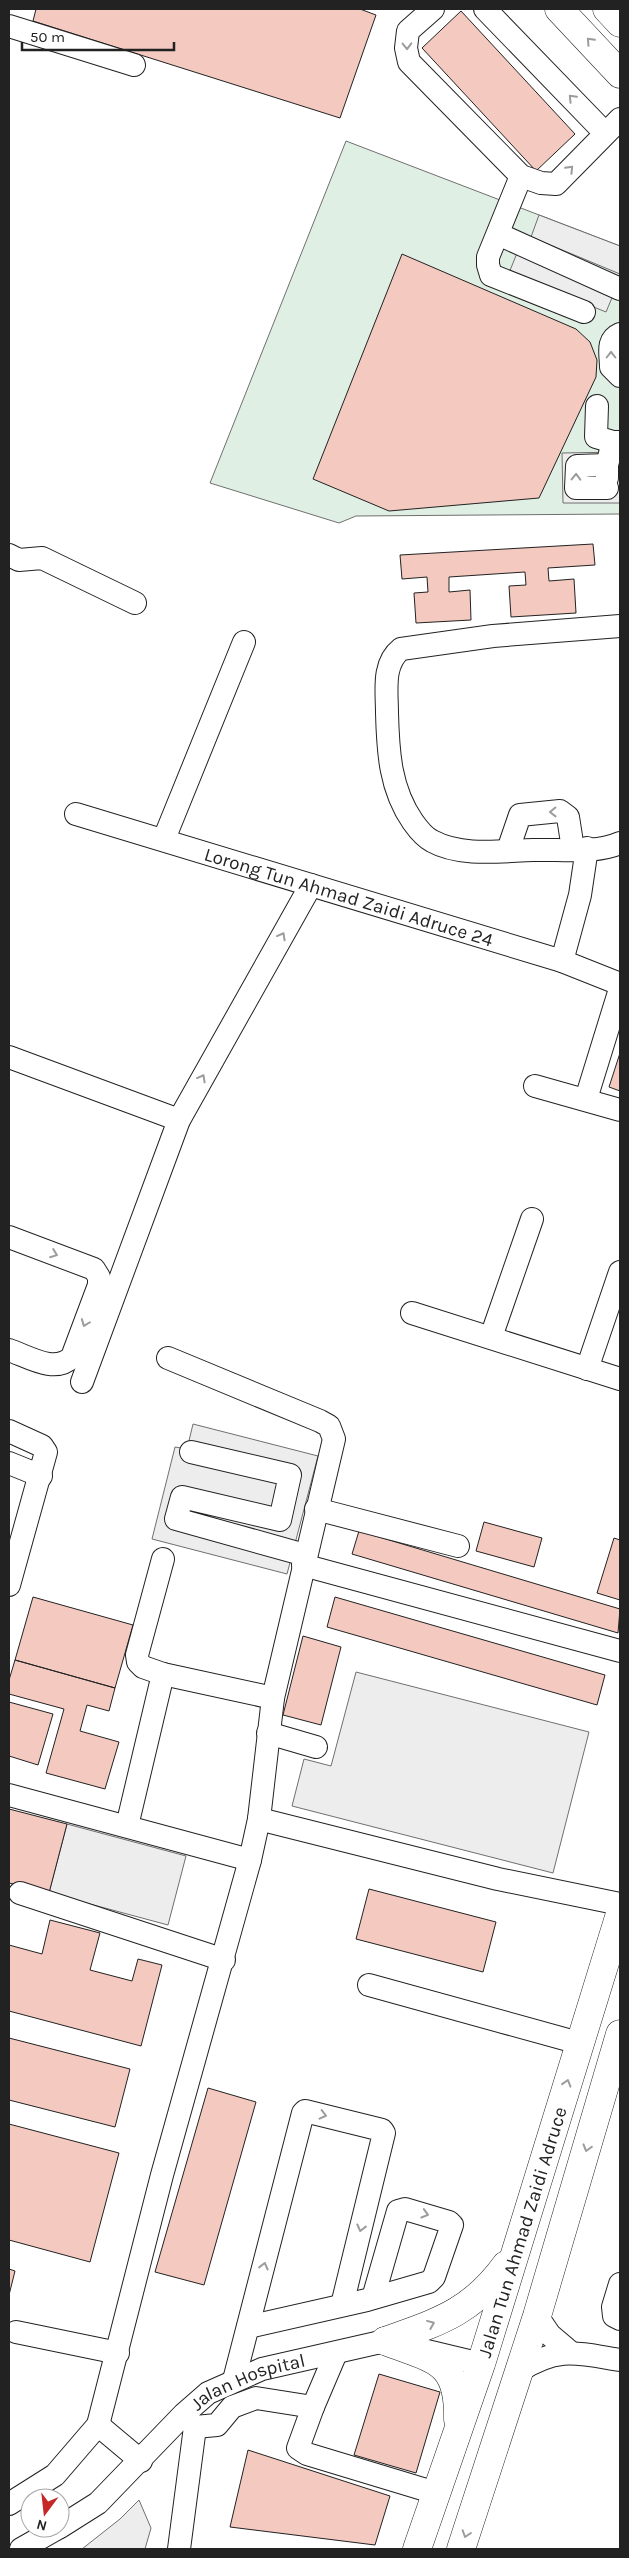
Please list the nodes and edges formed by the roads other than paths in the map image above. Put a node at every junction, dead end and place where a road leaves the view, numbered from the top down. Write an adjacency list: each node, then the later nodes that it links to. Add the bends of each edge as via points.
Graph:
1 (433, 9): 8 (street, one-way to 8, via 408,31 406,48 409,62)
2 (559, 9): 6 (main road, one-way to 2)
3 (495, 12): 7 (street, one-way to 3)
4 (9, 26): 5 (street)
5 (134, 65)
6 (620, 74)
7 (613, 126): 8 (street, one-way to 7, via 556,184)
8 (521, 176): 9 (street)
9 (498, 234): 10 (street); 11 (street, via 488,257 491,275)
10 (620, 288)
11 (584, 312)
12 (620, 334): 13 (street, one-way to 12, via 611,367 610,349 612,339)
13 (620, 376)
14 (597, 406): 15 (street, via 596,437)
15 (617, 442): 16 (street)
16 (607, 465): 16 (street, one-way to 16, via 608,494 576,488 577,466)
17 (9, 555): 18 (street, via 20,560 42,558)
18 (135, 603)
19 (620, 626): 25 (street, via 493,636 409,647 401,649 391,660 387,695 391,767 400,799 411,818 430,841 441,845 466,850)
20 (244, 642): 22 (street)
21 (76, 814): 22 (street, Lorong Tun Ahmad Zaidi Adruce 24)
22 (164, 839): 26 (street, Lorong Tun Ahmad Zaidi Adruce 24)
23 (620, 843): 24 (street)
24 (580, 849): 25 (street); 25 (street, one-way to 25, via 568,817 560,811 520,816); 27 (street, via 580,895)
25 (508, 850)
26 (311, 885): 27 (street, Lorong Tun Ahmad Zaidi Adruce 24); 35 (street, one-way to 26)
27 (562, 961): 28 (street, Lorong Tun Ahmad Zaidi Adruce 24)
28 (620, 984)
29 (620, 989): 30 (street)
30 (616, 1020): 33 (street)
31 (9, 1057): 35 (street)
32 (535, 1086): 33 (street)
33 (586, 1099): 34 (street)
34 (620, 1110)
35 (178, 1120): 45 (street)
36 (532, 1220): 40 (street)
37 (9, 1237): 41 (street, one-way to 41, via 94,1269 99,1277 99,1285 72,1357 64,1364 52,1366)
38 (620, 1272): 43 (street)
39 (412, 1313): 40 (street)
40 (491, 1337): 43 (street)
41 (9, 1350)
42 (168, 1358): 51 (street, via 328,1426 334,1439)
43 (587, 1369): 44 (street)
44 (620, 1379)
45 (82, 1382)
46 (9, 1431): 49 (street, via 46,1449)
47 (191, 1452): 52 (street, via 290,1475)
48 (9, 1463): 49 (street)
49 (41, 1476): 50 (street)
50 (18, 1517): 56 (street)
51 (314, 1518): 52 (street); 53 (street); 55 (street)
52 (280, 1520): 55 (street, via 182,1497 176,1520)
53 (458, 1546)
54 (163, 1559): 58 (street, via 137,1655 143,1667)
55 (304, 1560): 57 (street); 59 (street)
56 (9, 1585)
57 (620, 1651)
58 (163, 1674): 59 (street); 64 (street)
59 (273, 1698): 60 (street)
60 (268, 1734): 61 (street); 63 (street)
61 (316, 1747)
62 (9, 1795): 64 (street)
63 (258, 1818): 65 (street); 67 (street, via 498,1879)
64 (127, 1826): 65 (street)
65 (250, 1860): 69 (street)
66 (20, 1893): 69 (street)
67 (620, 1904)
68 (620, 1914): 71 (main road, Jalan Tun Ahmad Zaidi Adruce)
69 (224, 1960): 85 (street, via 162,2175)
70 (368, 1985): 71 (street)
71 (579, 2043): 73 (main road, Jalan Tun Ahmad Zaidi Adruce, one-way to 71)
72 (618, 2048): 74 (main road, Jalan Tun Ahmad Zaidi Adruce, one-way to 74)
73 (516, 2251): 82 (main road, one-way to 73, via 450,2316 474,2302 493,2283); 87 (main road, Jalan Tun Ahmad Zaidi Adruce)
74 (552, 2263): 78 (main road, Jalan Tun Ahmad Zaidi Adruce); 87 (main road, via 518,2339 503,2357 491,2364)
75 (620, 2284): 79 (street, via 613,2307 614,2316)
76 (379, 2296): 77 (street)
77 (342, 2305): 80 (street); 80 (street, one-way to 77, via 305,2111 384,2133)
78 (536, 2316): 83 (street, via 550,2335); 88 (main road, Jalan Tun Ahmad Zaidi Adruce)
79 (620, 2319)
80 (250, 2320): 89 (street)
81 (16, 2332): 85 (street)
82 (385, 2341): 84 (street, Jalan Hospital); 87 (street, Jalan Hospital); 93 (main road, via 437,2362 449,2372 458,2394)
83 (570, 2352): 86 (street); 88 (street, via 547,2356)
84 (336, 2353): 89 (street, Jalan Hospital, via 262,2370); 90 (street)
85 (118, 2354): 92 (street)
86 (620, 2360)
87 (481, 2364): 93 (main road, Jalan Tun Ahmad Zaidi Adruce); 96 (main road, via 493,2383 494,2407)
88 (519, 2371): 96 (main road, Jalan Tun Ahmad Zaidi Adruce)
89 (234, 2380): 91 (street, Jalan Hospital, via 208,2393)
90 (313, 2407): 91 (street, via 256,2398 232,2408 217,2425); 95 (street, via 298,2448 307,2454)
91 (190, 2421): 94 (street, Jalan Hospital); 101 (street)
92 (98, 2426): 94 (street); 97 (street, via 56,2475)
93 (458, 2429): 95 (main road, Jalan Tun Ahmad Zaidi Adruce)
94 (141, 2460): 98 (street, Jalan Hospital, via 98,2503)
95 (436, 2493): 102 (main road, Jalan Tun Ahmad Zaidi Adruce)
96 (479, 2493): 103 (main road, Jalan Tun Ahmad Zaidi Adruce, one-way to 103)
97 (9, 2504)
98 (70, 2524)
99 (48, 2538): 100 (street, Jalan Hospital)
100 (20, 2549)
101 (179, 2549)
102 (416, 2549)
103 (461, 2549)

